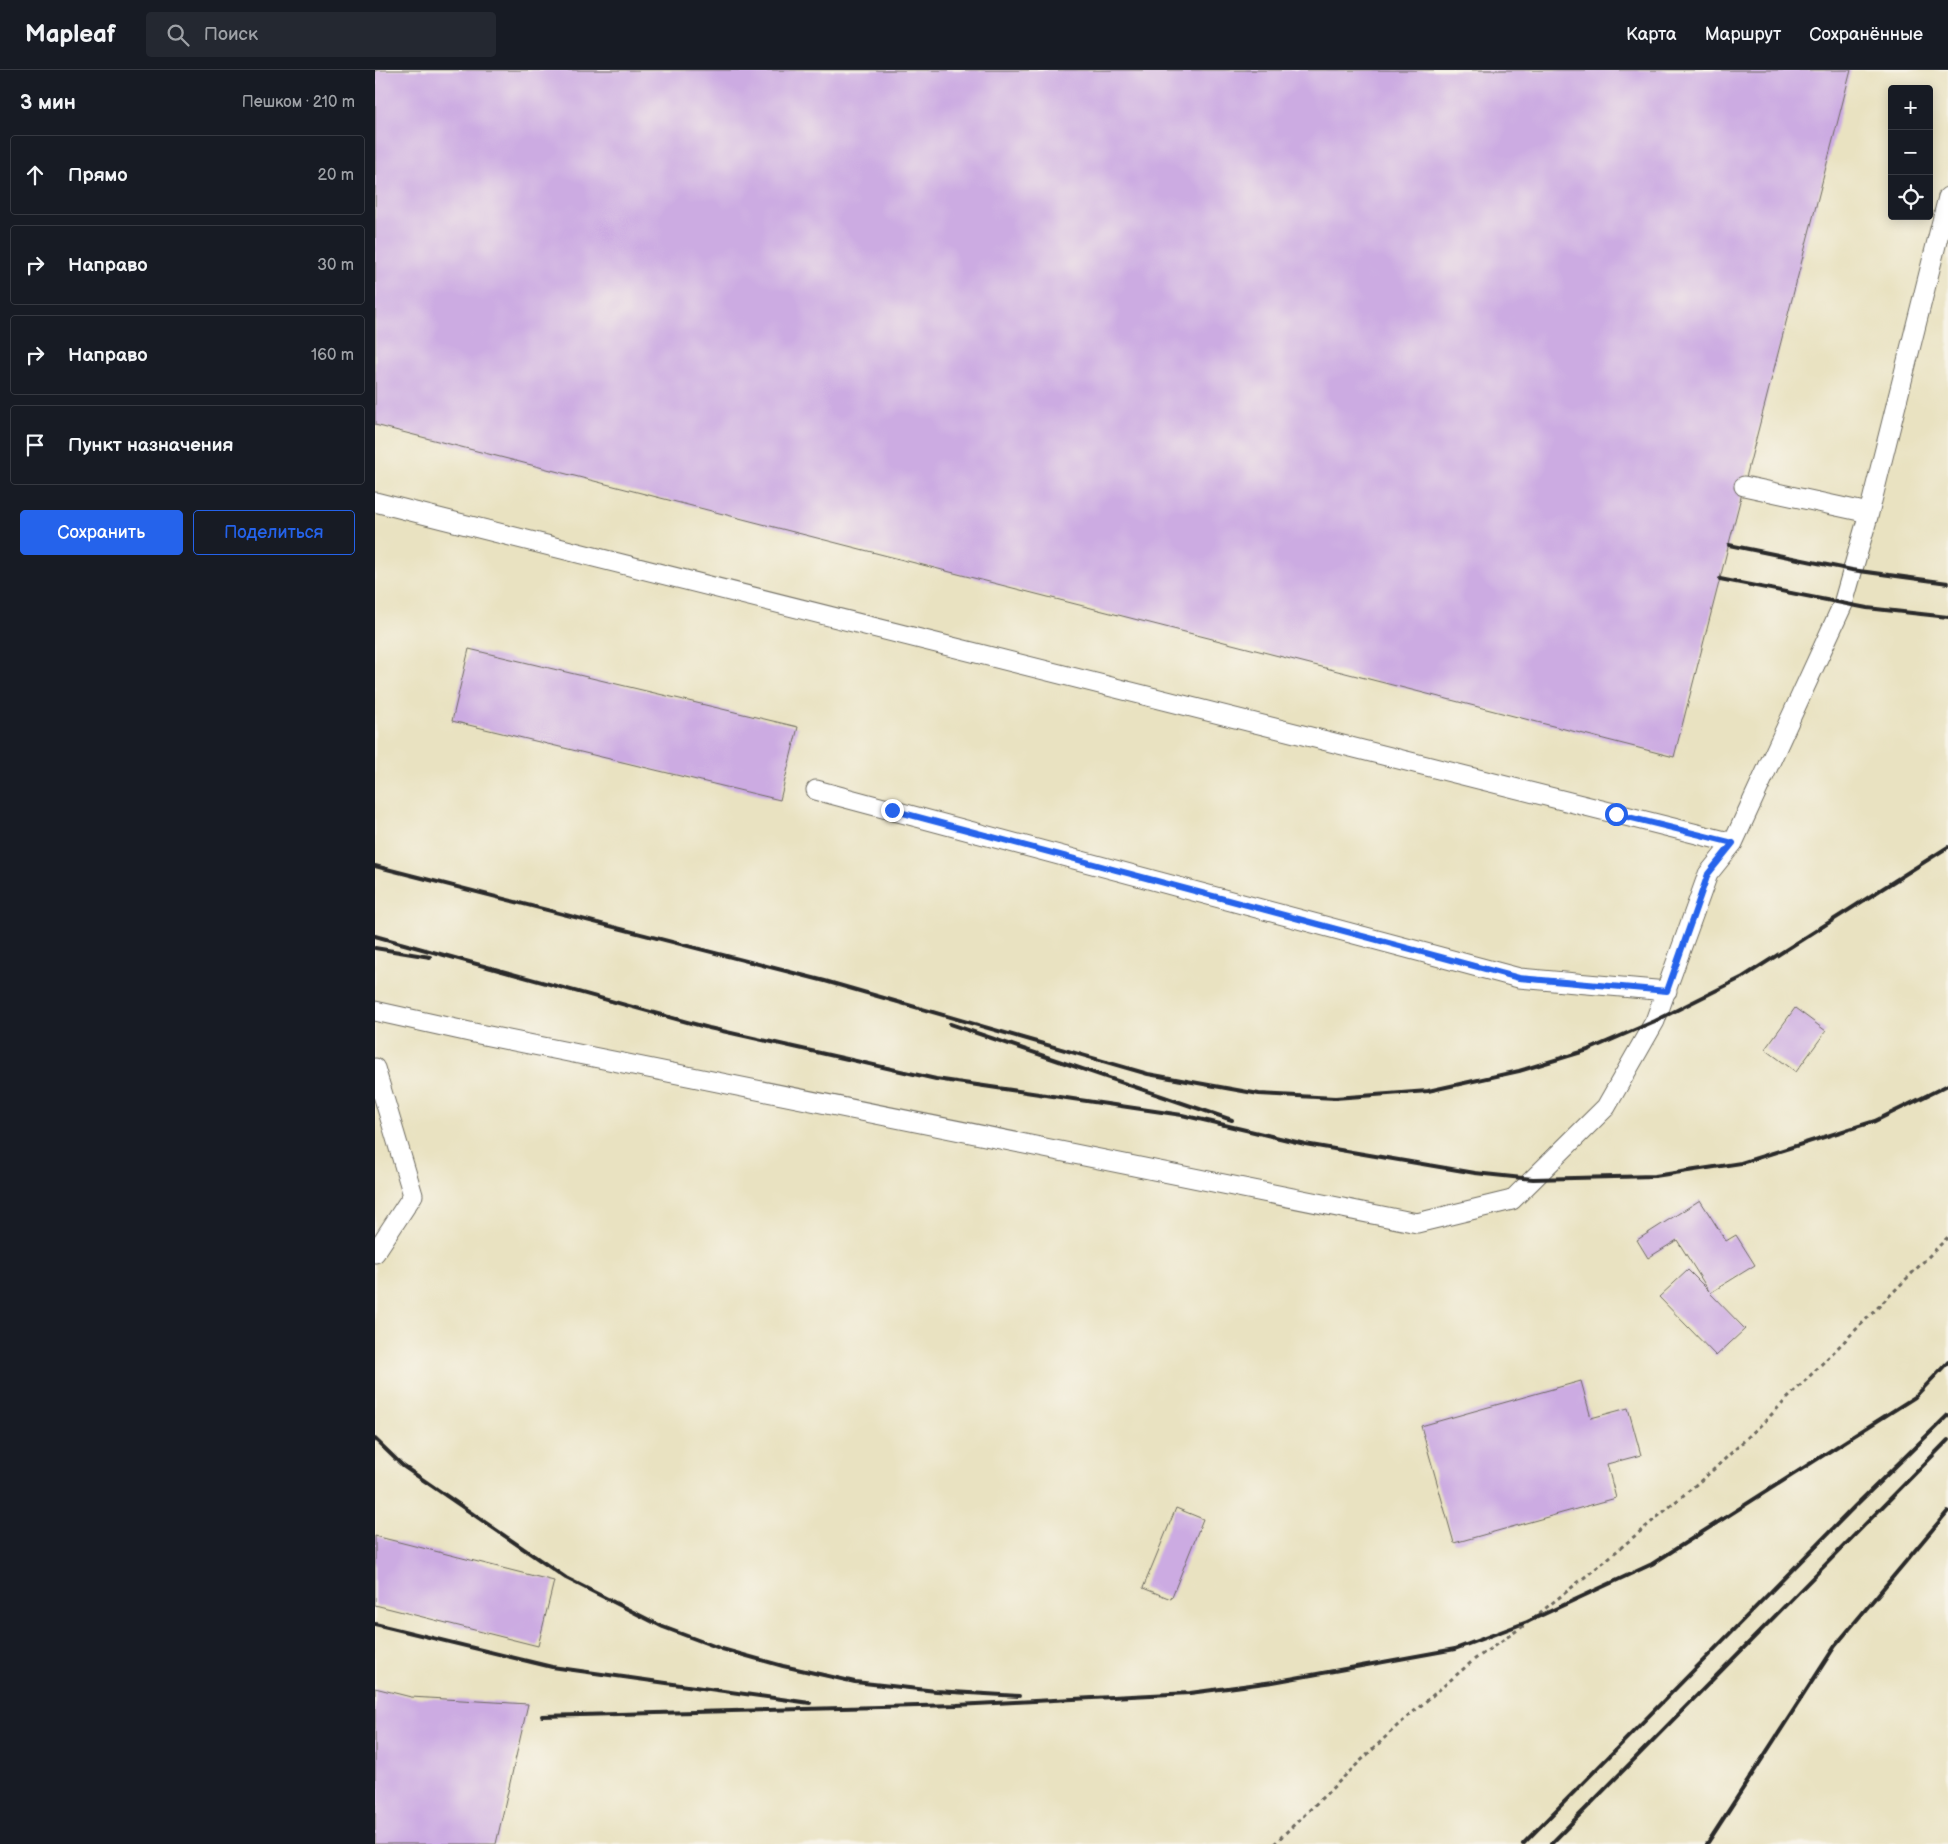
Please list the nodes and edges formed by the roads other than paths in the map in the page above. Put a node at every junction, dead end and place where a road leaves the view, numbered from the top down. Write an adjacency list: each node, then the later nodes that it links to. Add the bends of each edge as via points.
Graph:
1 (1948, 197): 4 (lane)
2 (1744, 486): 4 (lane)
3 (375, 502): 6 (lane)
4 (1869, 512): 6 (lane, via 1843,604)
5 (817, 790): 7 (lane, via 1519,978)
6 (1733, 843): 7 (lane, via 1708,874)
7 (1667, 991): 8 (lane, via 1655,1021 1606,1107 1512,1200 1417,1223)
8 (375, 1011)
9 (375, 1068): 10 (lane, via 413,1196)
10 (375, 1253)

